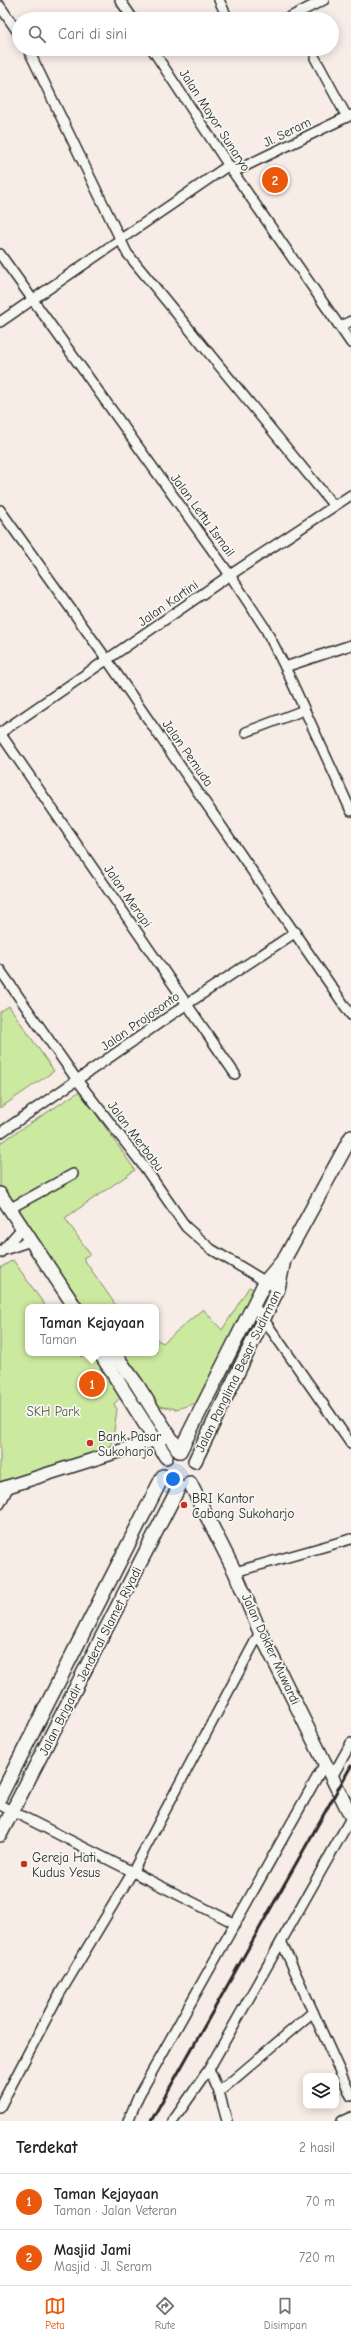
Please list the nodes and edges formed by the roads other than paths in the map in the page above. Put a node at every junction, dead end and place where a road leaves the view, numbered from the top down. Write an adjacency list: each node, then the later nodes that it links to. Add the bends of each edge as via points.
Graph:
1 (120, 0): 5 (street)
2 (219, 0): 6 (street)
3 (324, 0): 7 (street)
4 (0, 6): 8 (street)
5 (128, 12)
6 (225, 12)
7 (300, 12)
8 (12, 24)
9 (32, 56): 14 (street)
10 (157, 56): 13 (street, Jalan Mayor Sunaryo)
11 (316, 58): 12 (street)
12 (349, 116): 13 (street, Jl. Seram)
13 (231, 168): 14 (street, Jl. Seram); 19 (street, Jalan Mayor Sunaryo)
14 (120, 239): 16 (street, Jl. Seram); 22 (street, via 156,290)
15 (0, 254): 16 (street, Jalan Lettu Ismail)
16 (32, 300): 18 (street, Jl. Seram); 24 (street, Jalan Lettu Ismail)
17 (351, 321): 19 (street)
18 (0, 322)
19 (340, 327): 20 (street, Jalan Mayor Sunaryo)
20 (351, 343)
21 (351, 495): 22 (street, Jalan Kartini)
22 (334, 506): 24 (street, Jalan Kartini)
23 (0, 510): 26 (street, Jalan Pemuda)
24 (230, 575): 26 (street, Jalan Kartini); 27 (street, Jalan Lettu Ismail, via 265,628)
25 (351, 646): 27 (street)
26 (108, 661): 30 (street, Jalan Kartini); 32 (street, Jalan Pemuda)
27 (285, 667): 28 (street, Jalan Lettu Ismail)
28 (304, 710): 29 (street); 31 (street, Jalan Lettu Ismail)
29 (246, 732)
30 (0, 733): 34 (street, Jalan Merapi)
31 (351, 811)
32 (296, 932): 34 (street, Jalan Projosonto); 35 (street, Jalan Pemuda)
33 (0, 970): 37 (street, Jalan Merbabu)
34 (187, 1004): 36 (street, Jalan Merapi); 37 (street, Jalan Projosonto)
35 (351, 1015)
36 (235, 1074)
37 (77, 1080): 38 (street, Jalan Projosonto); 47 (street, Jalan Merbabu, via 145,1168 186,1227 211,1249)
38 (0, 1133)
39 (351, 1137): 46 (main road, Jalan Panglima Besar Sudirman)
40 (73, 1174): 42 (street)
41 (0, 1194): 42 (main road)
42 (9, 1209): 43 (main road)
43 (22, 1228): 44 (main road); 45 (street)
44 (31, 1241): 45 (street); 49 (main road)
45 (2, 1252)
46 (285, 1258): 47 (main road, Jalan Panglima Besar Sudirman); 48 (main road, Jalan Panglima Besar Sudirman)
47 (265, 1282): 48 (street, Jalan Merbabu); 50 (main road, Jalan Panglima Besar Sudirman)
48 (278, 1289): 51 (main road, Jalan Panglima Besar Sudirman)
49 (73, 1304)
50 (253, 1304): 51 (street); 57 (main road, Jalan Panglima Besar Sudirman)
51 (263, 1318): 56 (street); 59 (main road, Jalan Panglima Besar Sudirman)
52 (102, 1356): 55 (main road)
53 (116, 1356): 54 (main road)
54 (169, 1435): 55 (street); 57 (main road)
55 (156, 1441): 58 (main road); 62 (street, via 112,1452)
56 (351, 1444)
57 (180, 1451): 58 (main road); 59 (main road, via 190,1455)
58 (166, 1457): 60 (main road, via 161,1466)
59 (195, 1461): 61 (main road, via 197,1470)
60 (163, 1476): 61 (main road, via 170,1484); 70 (main road, Jalan Brigadir Jenderal Slamet Riyadi)
61 (185, 1485): 65 (main road, Jalan Dokter Muwardi); 72 (main road, Jalan Brigadir Jenderal Slamet Riyadi)
62 (5, 1487): 63 (street)
63 (0, 1504)
64 (351, 1539): 65 (street)
65 (235, 1572): 66 (main road, Jalan Dokter Muwardi)
66 (260, 1632): 68 (main road, Jalan Dokter Muwardi); 75 (street)
67 (351, 1743): 69 (street)
68 (325, 1763): 69 (main road, Jalan Dokter Muwardi); 76 (street)
69 (332, 1777): 73 (main road, Jalan Dokter Muwardi)
70 (0, 1797)
71 (0, 1805): 72 (street)
72 (12, 1811): 74 (main road, Jalan Brigadir Jenderal Slamet Riyadi); 75 (street)
73 (351, 1817): 77 (street)
74 (0, 1835)
75 (132, 1873): 76 (street); 82 (street, via 56,2000)
76 (236, 1924): 84 (street, via 139,2095)
77 (282, 1943): 78 (street); 79 (street)
78 (313, 2012): 80 (street); 81 (street)
79 (209, 2069): 80 (street); 85 (street)
80 (219, 2092): 86 (street)
81 (351, 2096)
82 (0, 2107)
83 (351, 2116): 87 (street)
84 (128, 2121)
85 (173, 2121)
86 (227, 2121)
87 (342, 2121)

